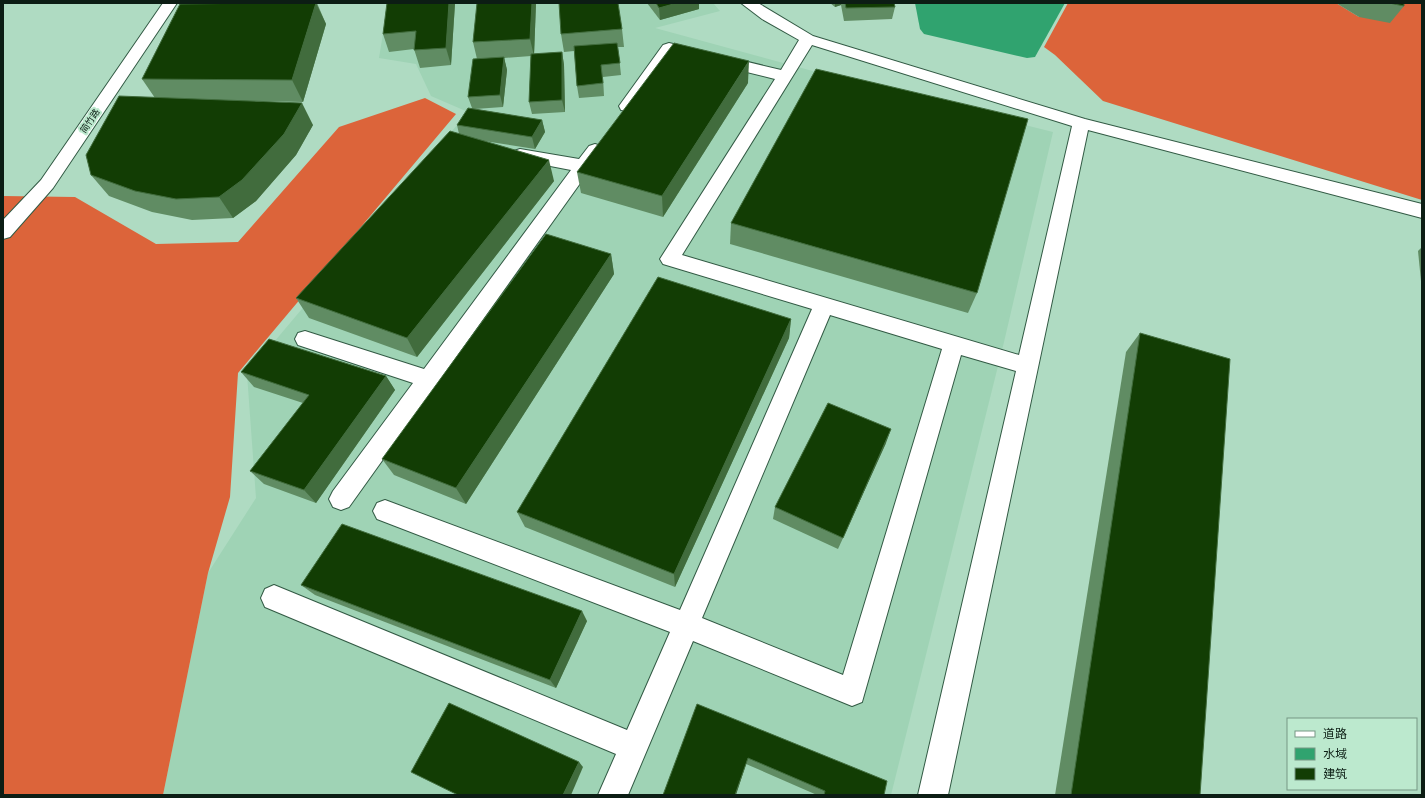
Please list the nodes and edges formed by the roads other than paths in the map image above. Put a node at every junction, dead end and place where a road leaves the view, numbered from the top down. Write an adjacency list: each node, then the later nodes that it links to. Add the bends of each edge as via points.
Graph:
1 (170, 3): 9 (street, 简竹路, via 47,184)
2 (748, 3): 3 (street)
3 (808, 39): 4 (street); 5 (street)
4 (785, 76): 7 (street, via 669,48); 10 (street, via 670,259)
5 (1081, 123): 8 (street); 13 (street)
6 (506, 153): 7 (street)
7 (584, 166): 14 (street)
8 (1422, 211)
9 (3, 232)
10 (824, 306): 12 (street); 18 (street)
11 (305, 339): 14 (street)
12 (954, 344): 13 (street); 18 (street, via 852,692)
13 (1028, 366): 21 (street)
14 (428, 379): 15 (street)
15 (341, 499)
16 (385, 511): 18 (street)
17 (274, 598): 19 (street)
18 (686, 625): 19 (street)
19 (634, 747): 20 (street)
20 (613, 795)
21 (933, 795)

